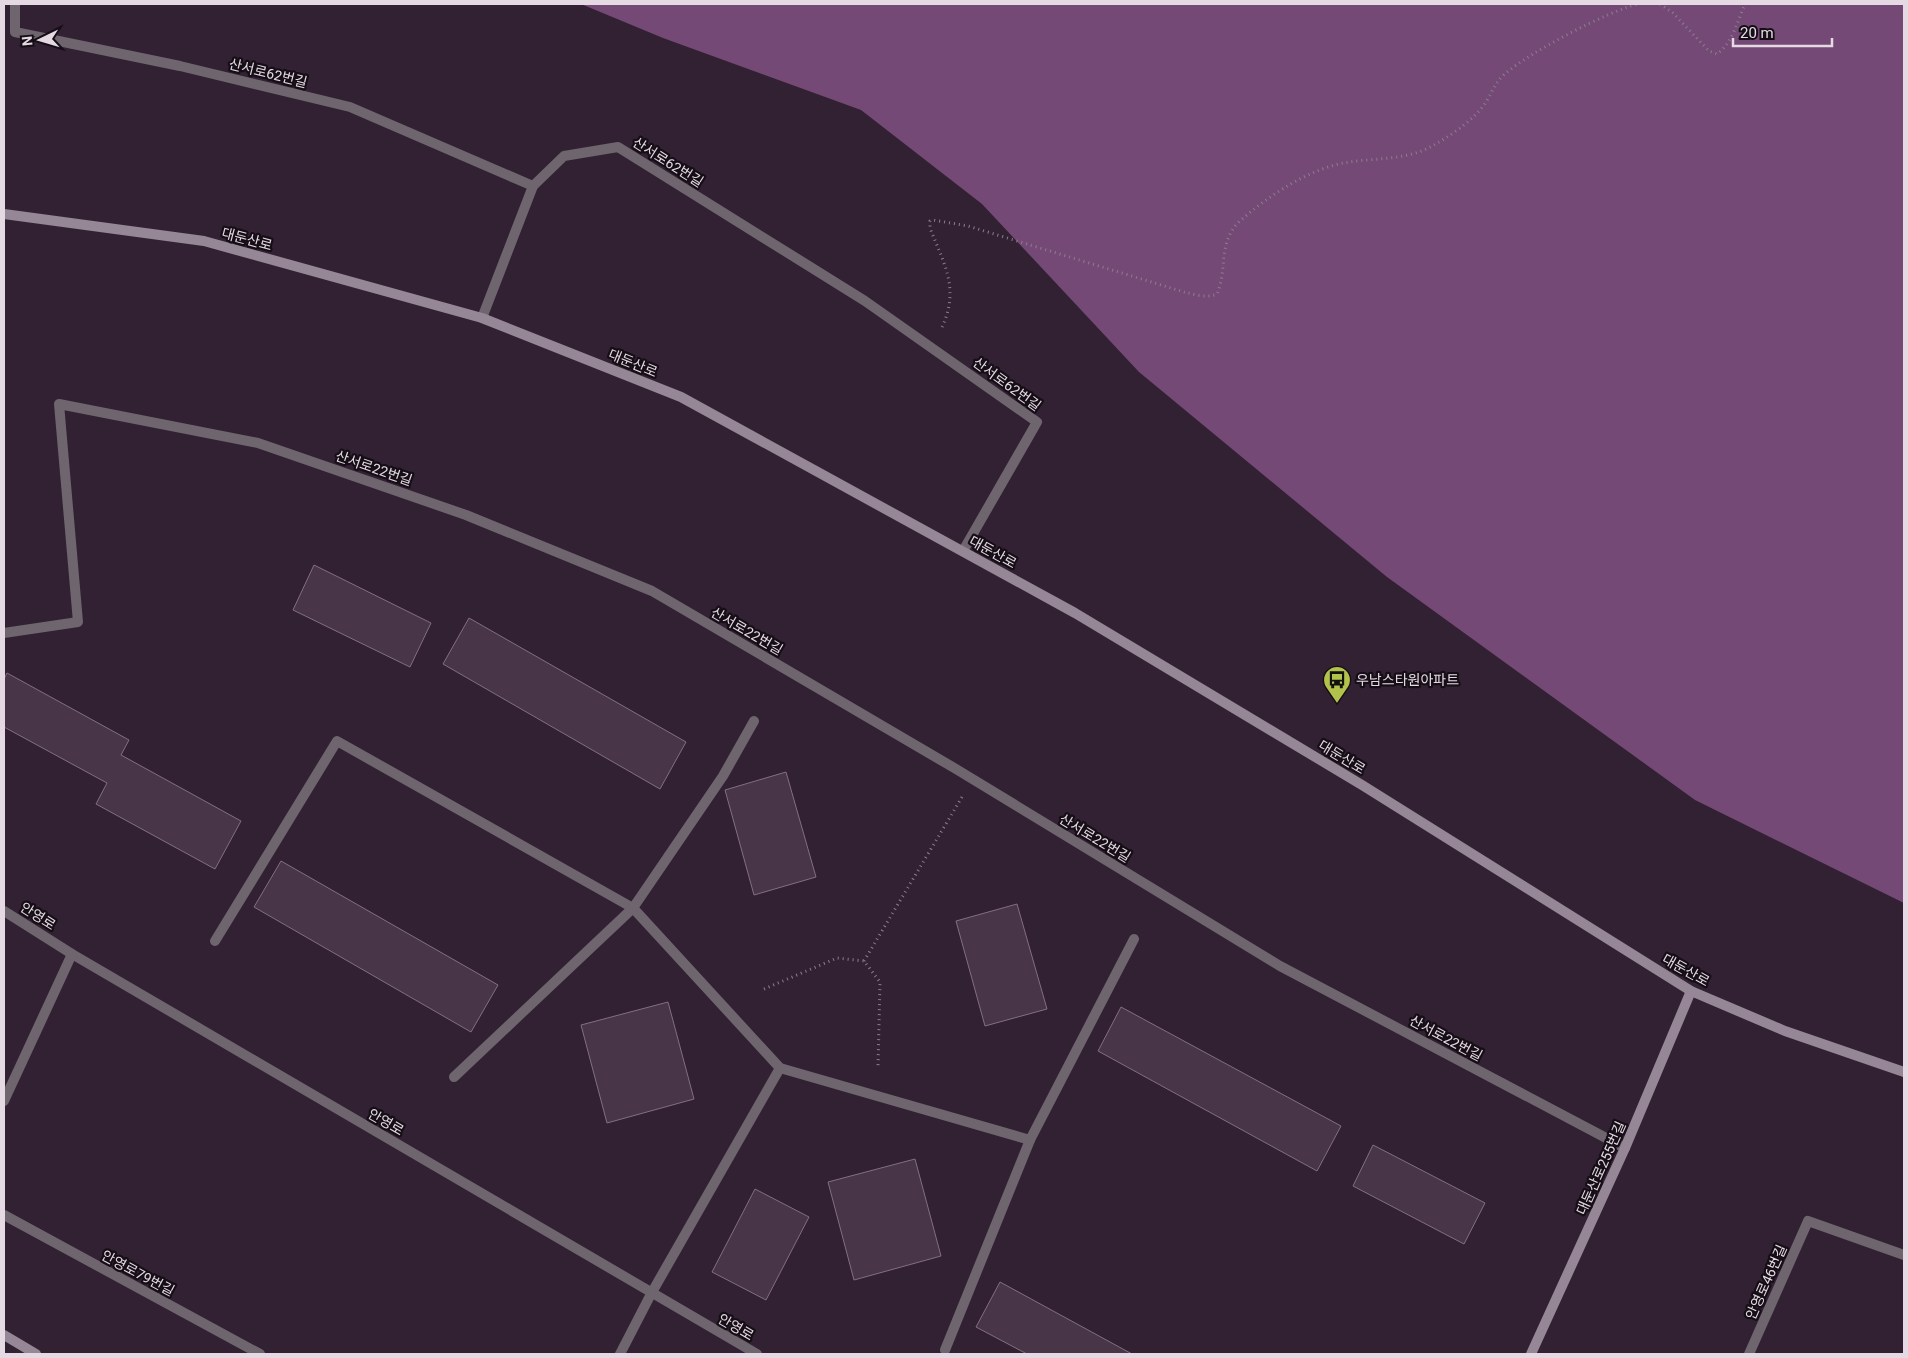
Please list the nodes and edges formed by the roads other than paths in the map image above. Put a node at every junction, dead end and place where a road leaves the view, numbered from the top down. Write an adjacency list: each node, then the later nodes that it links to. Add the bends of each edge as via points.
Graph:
1 (15, 4): 2 (street, 산서로62번길, via 15,32 180,66 350,107)
2 (533, 186): 4 (street); 5 (street, 산서로62번길, via 564,156 618,147 865,301 1037,422)
3 (4, 214): 4 (main road, 대둔산로, via 204,241)
4 (482, 318): 5 (main road, 대둔산로, via 680,397)
5 (962, 551): 13 (main road, 대둔산로, via 1075,613 1362,785)
6 (4, 633): 19 (street, 산서로22번길, via 78,622 59,404 258,443 466,515 652,591 956,769 1280,966)
7 (754, 722): 8 (street, via 723,776)
8 (634, 908): 11 (street, via 337,741); 14 (street); 16 (street)
9 (4, 911): 12 (street, 안영로)
10 (1134, 939): 18 (street)
11 (215, 941)
12 (72, 954): 17 (street); 22 (street, 안영로)
13 (1691, 991): 15 (main road, 대둔산로, via 1785,1031); 19 (main road, 대둔산로255번길)
14 (780, 1068): 18 (street); 22 (street)
15 (1904, 1072)
16 (454, 1077)
17 (4, 1102)
18 (1030, 1140): 24 (street)
19 (1626, 1148): 29 (main road, 대둔산로255번길)
20 (4, 1216): 26 (street, 안영로79번길)
21 (1904, 1254): 30 (street, 안영로46번길, via 1808,1221)
22 (651, 1294): 27 (street); 28 (street, 안영로)
23 (4, 1335): 25 (main road)
24 (945, 1350)
25 (36, 1354)
26 (260, 1354)
27 (620, 1354)
28 (757, 1354)
29 (1531, 1354)
30 (1749, 1354)

